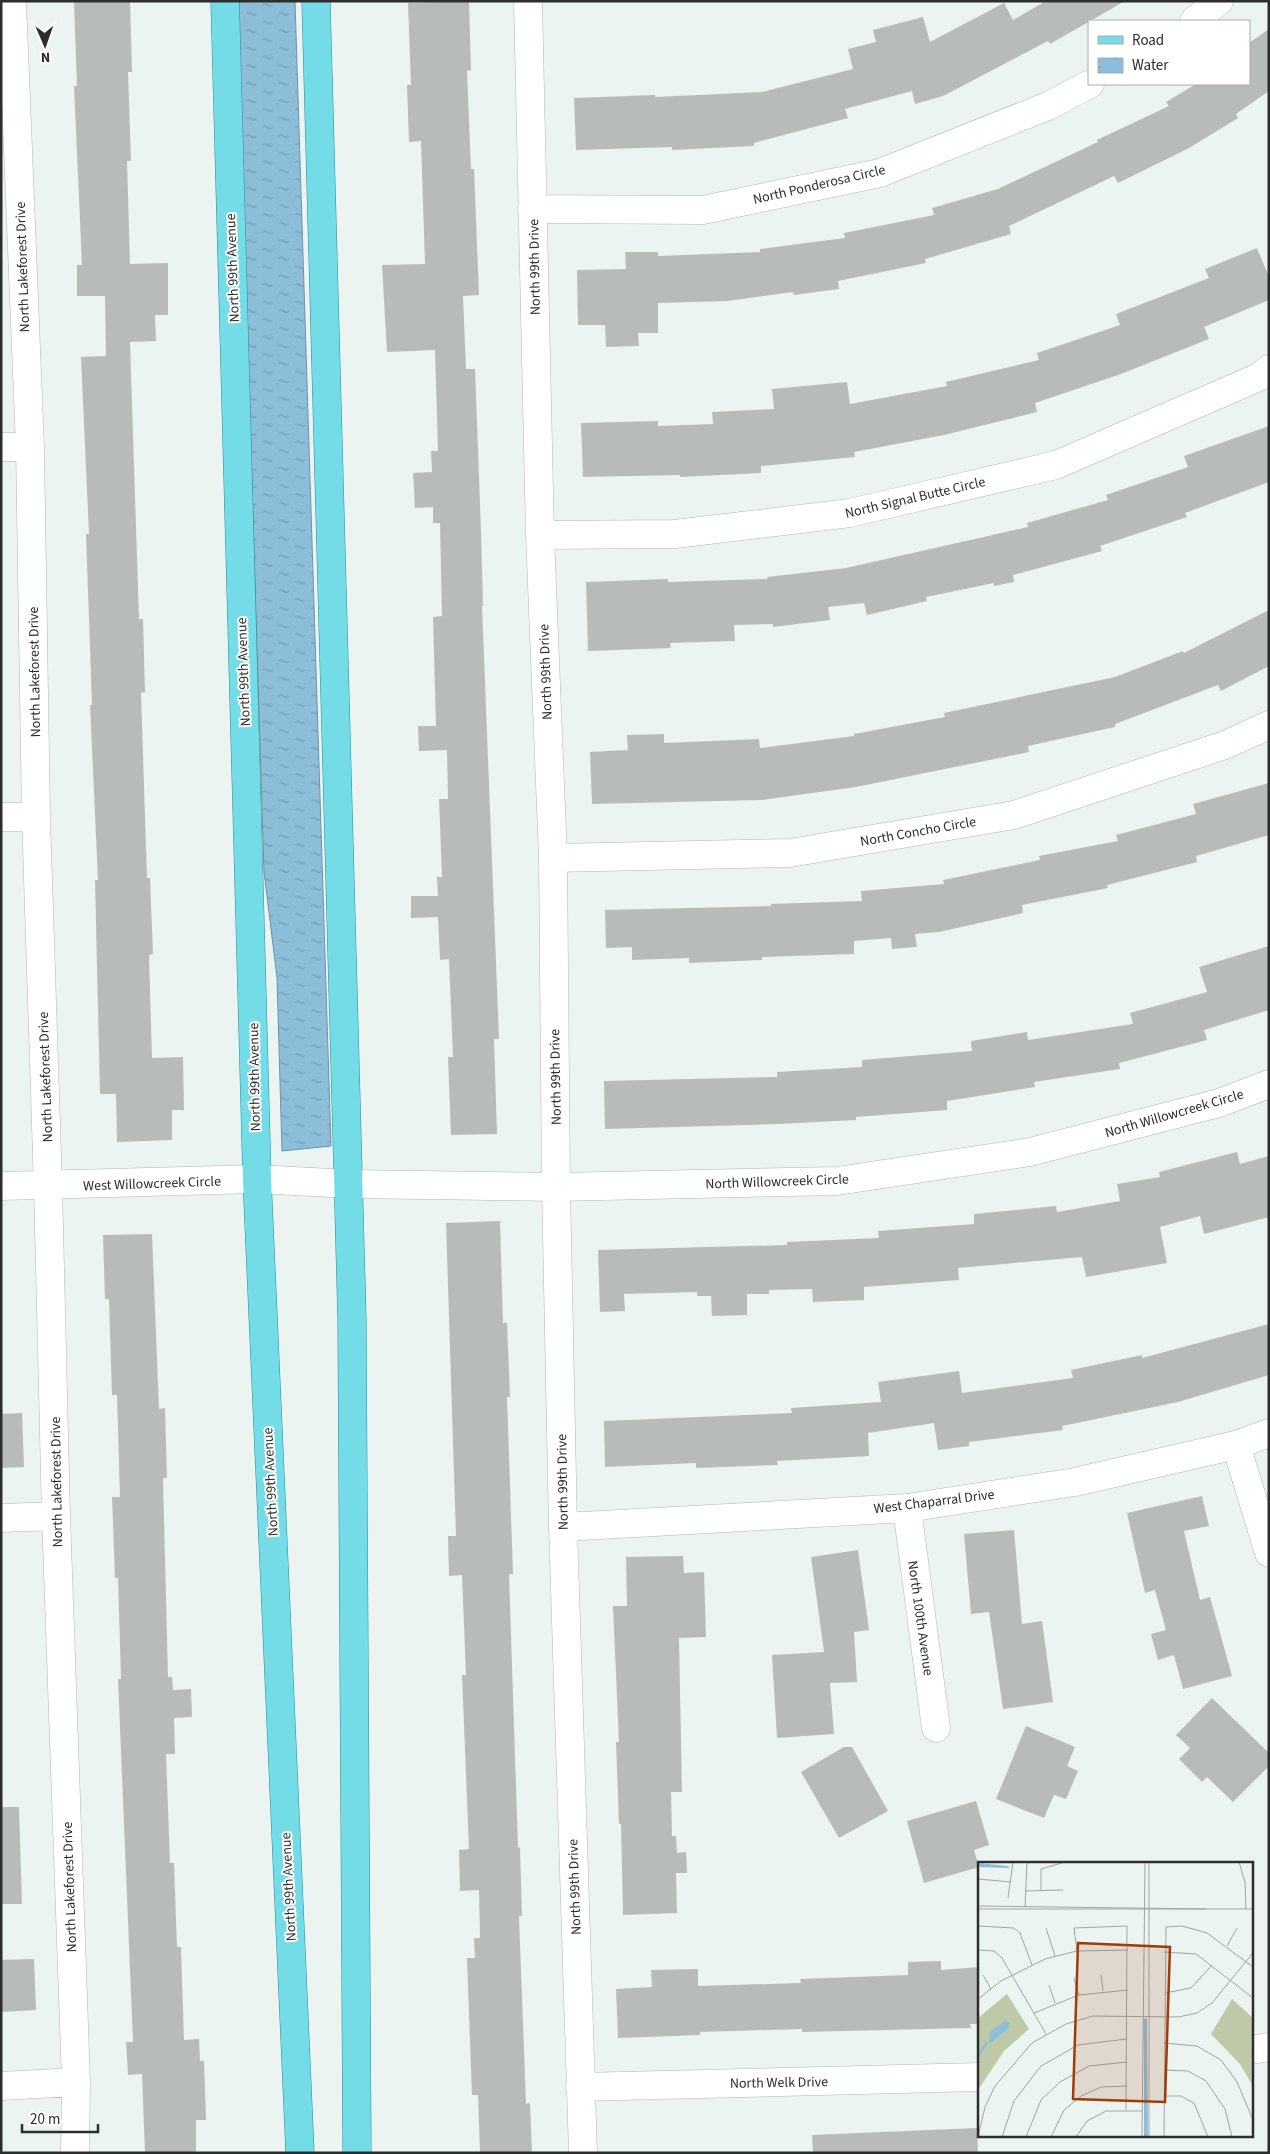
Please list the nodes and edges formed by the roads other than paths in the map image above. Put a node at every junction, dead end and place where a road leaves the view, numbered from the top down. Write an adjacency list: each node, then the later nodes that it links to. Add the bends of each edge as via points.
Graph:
1 (12, 1): 8 (street, North Lakeforest Drive)
2 (225, 1): 19 (main road, North 99th Avenue)
3 (316, 1): 21 (main road)
4 (528, 1): 9 (street, North 99th Drive)
5 (1219, 1): 6 (street)
6 (1195, 20)
7 (1088, 85): 9 (street, North Ponderosa Circle, via 1048,106 880,173 703,210)
8 (8, 92): 11 (street, North Lakeforest Drive)
9 (532, 209): 13 (street, North 99th Drive)
10 (1269, 370): 13 (street, North Signal Butte Circle, via 1056,465 850,513 676,534)
11 (30, 447): 12 (street); 16 (street, North Lakeforest Drive)
12 (1, 448)
13 (540, 535): 17 (street, North 99th Drive)
14 (1269, 725): 17 (street, North Concho Circle, via 1225,745 1014,815 790,853)
15 (1, 817): 16 (street)
16 (36, 817): 23 (street, North Lakeforest Drive)
17 (553, 858): 24 (street, North 99th Drive)
18 (1269, 1084): 24 (street, North Willowcreek Circle, via 1219,1103 1030,1152 837,1181)
19 (257, 1179): 20 (street, West Willowcreek Circle); 23 (street, West Willowcreek Circle); 40 (main road, North 99th Avenue)
20 (303, 1182): 21 (street, North Willowcreek Circle)
21 (349, 1184): 24 (street, North Willowcreek Circle); 41 (main road)
22 (1, 1186): 23 (street, West Willowcreek Circle)
23 (48, 1186): 28 (street, North Lakeforest Drive)
24 (556, 1187): 30 (street, North 99th Drive)
25 (1269, 1433): 26 (street, West Chaparral Drive)
26 (1236, 1445): 27 (street, West Chaparral Drive, via 1076,1482); 31 (street)
27 (907, 1508): 30 (street, West Chaparral Drive); 32 (street, North 100th Avenue)
28 (56, 1516): 29 (street); 36 (street, North Lakeforest Drive)
29 (1, 1518)
30 (562, 1527): 38 (street, North 99th Drive)
31 (1269, 1553)
32 (936, 1728)
33 (1269, 2047): 34 (street)
34 (1252, 2050)
35 (978, 2077): 38 (street, North Welk Drive)
36 (76, 2082): 37 (street); 39 (street, North Lakeforest Drive)
37 (1, 2086)
38 (580, 2087): 42 (street, North 99th Drive)
39 (75, 2153)
40 (300, 2153)
41 (357, 2153)
42 (583, 2153)

